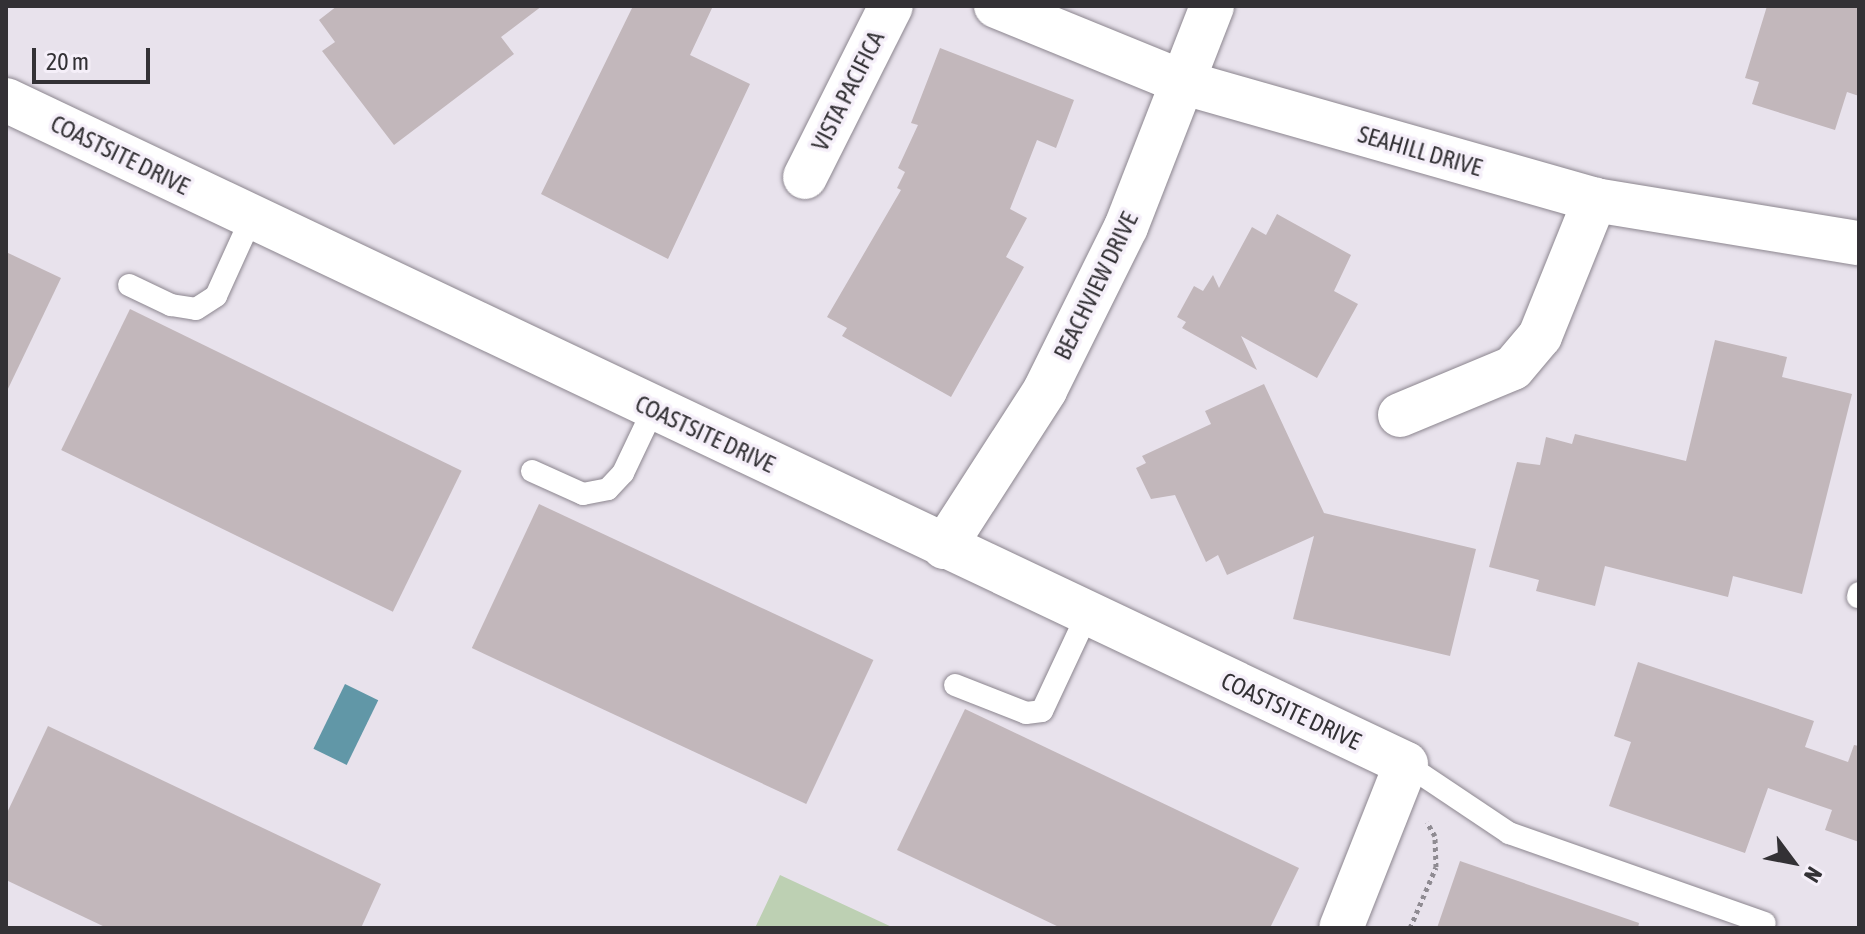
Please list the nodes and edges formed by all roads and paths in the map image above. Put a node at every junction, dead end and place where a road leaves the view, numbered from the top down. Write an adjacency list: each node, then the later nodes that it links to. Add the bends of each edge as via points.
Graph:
1 (891, 6): 6 (street, VISTA PACIFICA)
2 (996, 6): 4 (street, SEAHILL DRIVE)
3 (1212, 6): 4 (street, BEACHVIEW DRIVE)
4 (1185, 83): 7 (street, SEAHILL DRIVE); 14 (street, BEACHVIEW DRIVE, via 1126,227 1045,390)
5 (6, 100): 8 (street, COASTSITE DRIVE)
6 (805, 177)
7 (1595, 200): 9 (street, SEAHILL DRIVE); 12 (street, via 1540,336 1513,368)
8 (251, 219): 10 (lane, via 216,296 196,309 171,305); 11 (street, COASTSITE DRIVE)
9 (1859, 243)
10 (129, 285)
11 (653, 410): 13 (lane, via 623,473 608,489 583,494); 14 (street, COASTSITE DRIVE)
12 (1400, 415)
13 (532, 471)
14 (944, 547): 15 (street, COASTSITE DRIVE)
15 (1087, 615): 16 (lane, via 1042,711 1026,713); 17 (street, COASTSITE DRIVE)
16 (955, 685)
17 (1406, 764): 19 (lane, via 1509,833); 20 (street)
18 (1435, 836): 21 (path, via 1436,867)
19 (1765, 923)
20 (1341, 928)
21 (1410, 928)

